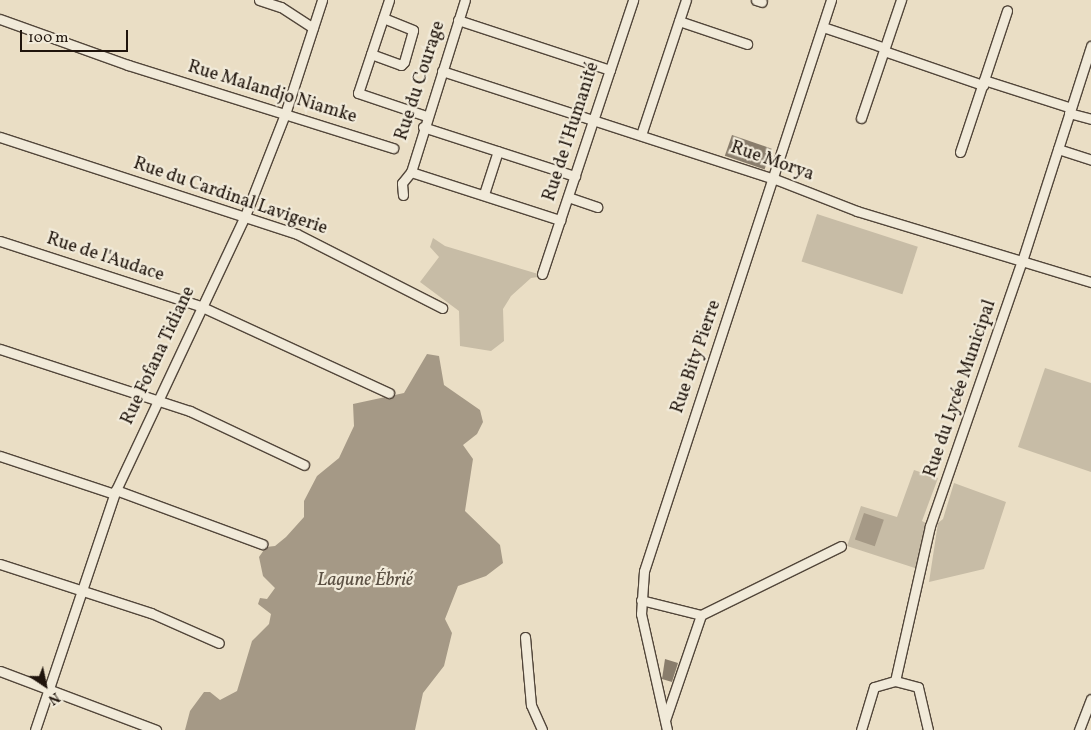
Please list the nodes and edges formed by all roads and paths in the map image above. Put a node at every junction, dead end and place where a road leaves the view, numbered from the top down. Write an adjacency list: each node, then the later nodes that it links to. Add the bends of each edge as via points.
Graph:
1 (260, 0): 15 (street, via 281,7)
2 (322, 0): 15 (street, Rue Fofana Tidiane)
3 (388, 0): 10 (street)
4 (465, 0): 12 (street, Rue du Courage)
5 (633, 0): 20 (street, Rue de l'Humanité)
6 (686, 0): 13 (street)
7 (831, 0): 14 (street, Rue Bity Pierre)
8 (901, 0): 18 (street)
9 (1007, 11): 22 (street)
10 (383, 18): 19 (street); 19 (street, via 413,30 404,62 401,64)
11 (0, 19): 24 (street, Rue Malandjo Niamke, via 128,65)
12 (458, 20): 20 (street); 21 (street, Rue du Courage)
13 (679, 21): 16 (street); 30 (street)
14 (823, 27): 18 (street); 39 (street, Rue Bity Pierre)
15 (313, 28): 24 (street, Rue Fofana Tidiane)
16 (747, 44)
17 (1091, 46): 23 (street, Rue du Lycée Municipal)
18 (884, 49): 22 (street); 26 (street)
19 (371, 54): 25 (street, via 360,95)
20 (610, 70): 28 (street, Rue de l'Humanité)
21 (442, 71): 25 (street, Rue du Courage); 28 (street, Rue Morya)
22 (984, 82): 23 (street); 35 (street)
23 (1070, 110): 27 (street); 33 (street, Rue du Lycée Municipal)
24 (285, 114): 32 (street, Rue Malandjo Niamke); 44 (street, Rue Fofana Tidiane)
25 (426, 116): 29 (street, Rue du Courage)
26 (861, 118)
27 (1091, 119)
28 (593, 120): 30 (street, Rue Morya); 38 (street, Rue de l'Humanité)
29 (423, 127): 34 (street); 37 (street, Rue du Courage)
30 (641, 135): 39 (street, Rue Morya)
31 (0, 137): 44 (street, Rue du Cardinal Lavigerie)
32 (393, 148)
33 (1058, 149): 36 (street); 47 (street, Rue du Lycée Municipal)
34 (498, 151): 38 (street); 40 (street)
35 (960, 152)
36 (1091, 160)
37 (411, 172): 40 (street); 41 (street, Rue du Courage, via 402,183)
38 (575, 176): 42 (street, Rue de l'Humanité)
39 (775, 179): 47 (street, Rue Morya, via 857,211); 62 (street, Rue Bity Pierre, via 662,512 644,572)
40 (484, 194): 45 (street)
41 (402, 195)
42 (568, 197): 43 (street); 45 (street, Rue de l'Humanité)
43 (597, 207)
44 (245, 216): 50 (street, Rue Fofana Tidiane); 51 (street, Rue du Cardinal Lavigerie, via 322,246)
45 (560, 220): 48 (street, Rue de l'Humanité)
46 (0, 241): 50 (street, Rue de l'Audace)
47 (1022, 261): 49 (street, Rue Morya); 67 (street, Rue du Lycée Municipal, via 933,514)
48 (542, 274)
49 (1091, 282)
50 (200, 306): 53 (street, Rue de l'Audace); 54 (street, Rue Fofana Tidiane)
51 (442, 308)
52 (0, 349): 54 (street)
53 (389, 393)
54 (156, 399): 56 (street, via 198,414); 57 (street, Rue Fofana Tidiane)
55 (0, 456): 57 (street)
56 (304, 465)
57 (115, 492): 58 (street); 61 (street, Rue Fofana Tidiane)
58 (262, 544)
59 (841, 546): 63 (street)
60 (0, 564): 61 (street)
61 (80, 590): 65 (street, via 151,613); 68 (street, Rue Fofana Tidiane)
62 (641, 600): 63 (street); 70 (street, Rue Bity Pierre)
63 (701, 615): 70 (street)
64 (525, 637): 73 (street, via 531,704)
65 (219, 643)
66 (0, 671): 68 (street)
67 (895, 681): 74 (street, via 874,687); 75 (street, via 918,687)
68 (50, 688): 71 (street, Rue Fofana Tidiane); 72 (street)
69 (1091, 699): 76 (street)
70 (666, 726)
71 (35, 730)
72 (156, 730)
73 (542, 730)
74 (861, 730)
75 (928, 730)
76 (1079, 730)

